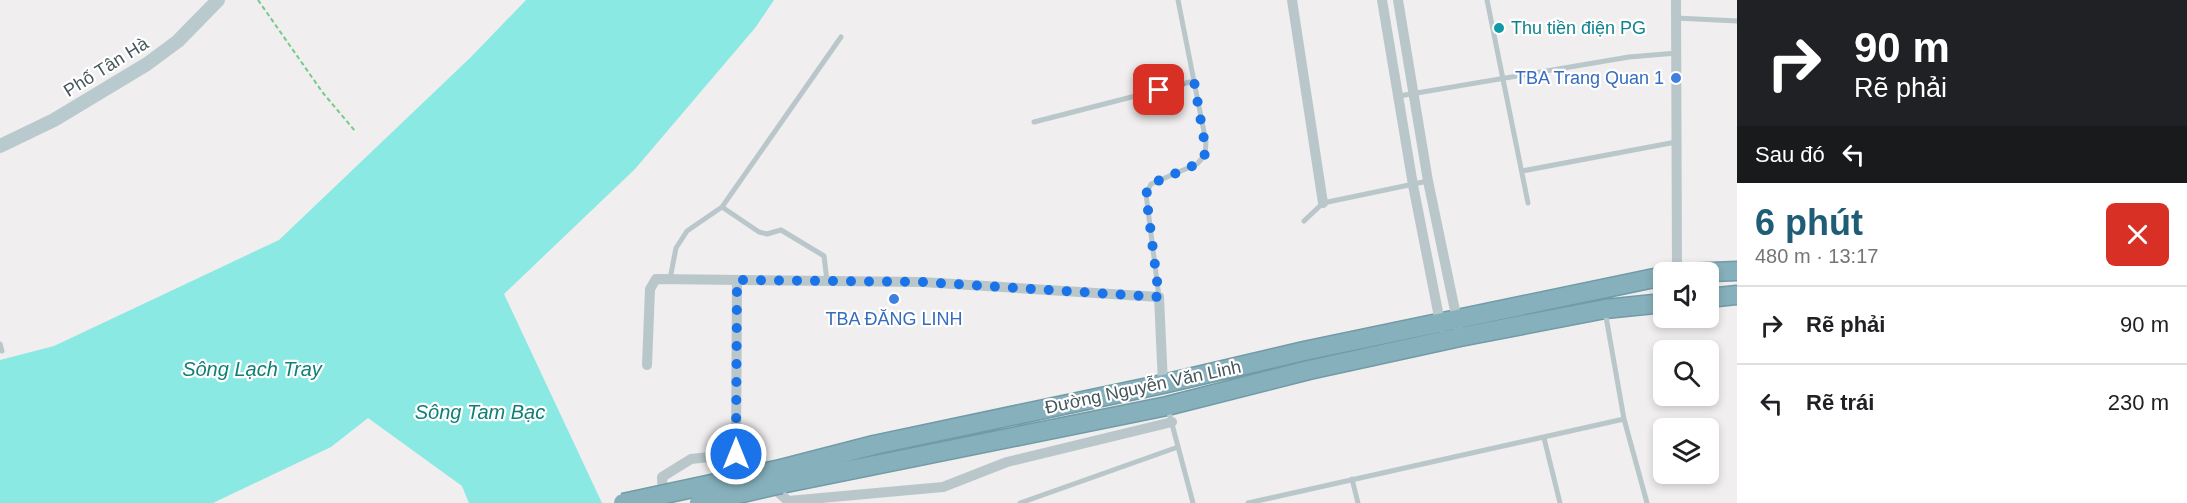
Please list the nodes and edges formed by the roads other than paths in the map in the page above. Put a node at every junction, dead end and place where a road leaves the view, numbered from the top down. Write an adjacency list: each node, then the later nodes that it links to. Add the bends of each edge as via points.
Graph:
1 (218, 0): 18 (street, Phố Tân Hà, via 147,64 54,120)
2 (1178, 0): 13 (lane)
3 (1292, 0): 22 (street)
4 (1382, 0): 15 (street)
5 (1398, 0): 14 (street)
6 (1487, 0): 12 (lane)
7 (1676, 0): 8 (street)
8 (1676, 18): 9 (lane); 11 (street)
9 (1737, 21)
10 (841, 37): 24 (lane)
11 (1677, 53): 12 (lane, via 1629,57); 17 (street)
12 (1503, 79): 14 (lane); 19 (lane)
13 (1194, 81): 16 (lane); 34 (lane, via 1205,155 1197,164 1151,184 1146,194)
14 (1413, 94): 15 (lane); 20 (street)
15 (1397, 97): 21 (street)
16 (1034, 122)
17 (1677, 142): 19 (lane); 26 (street)
18 (0, 146)
19 (1522, 171): 23 (lane)
20 (1428, 181): 21 (lane); 38 (street)
21 (1413, 185): 22 (lane); 38 (street)
22 (1323, 203): 25 (lane)
23 (1528, 204)
24 (722, 207): 29 (lane, via 687,231 676,248); 32 (lane, via 759,232 781,230 824,256)
25 (1304, 221)
26 (1677, 262)
27 (1737, 271): 28 (highway)
28 (1719, 272)
29 (670, 279): 31 (street); 41 (street, via 656,279 650,289)
30 (1653, 279): 38 (highway, Đường Nguyễn Văn Linh)
31 (737, 280): 32 (street); 47 (street)
32 (827, 281): 34 (street, via 922,282)
33 (1737, 295): 35 (highway)
34 (1159, 297): 42 (street)
35 (1719, 297)
36 (1653, 304): 37 (highway, Đường Nguyễn Văn Linh)
37 (1605, 309): 38 (highway, Đường Nguyễn Văn Linh); 44 (lane)
38 (1450, 330): 42 (highway, Đường Nguyễn Văn Linh, via 1304,351); 43 (highway, Đường Nguyễn Văn Linh)
39 (0, 344): 40 (lane)
40 (2, 351)
41 (647, 365)
42 (1163, 384): 48 (highway, Đường Nguyễn Văn Linh, via 874,445)
43 (1169, 414): 46 (lane); 47 (street, via 1007,462 943,487 788,501); 48 (highway, Đường Nguyễn Văn Linh)
44 (1624, 419): 45 (lane); 58 (lane)
45 (1544, 438): 49 (lane); 57 (lane)
46 (1178, 447): 53 (lane); 54 (lane)
47 (736, 454): 51 (street, via 691,459 662,477)
48 (781, 476): 50 (highway, Đường Nguyễn Văn Linh, bridge); 52 (highway, Đường Nguyễn Văn Linh, bridge)
49 (1352, 479): 55 (lane); 56 (lane)
50 (623, 503)
51 (663, 503)
52 (699, 503)
53 (1021, 503)
54 (1193, 503)
55 (1248, 503)
56 (1358, 503)
57 (1560, 503)
58 (1647, 503)

